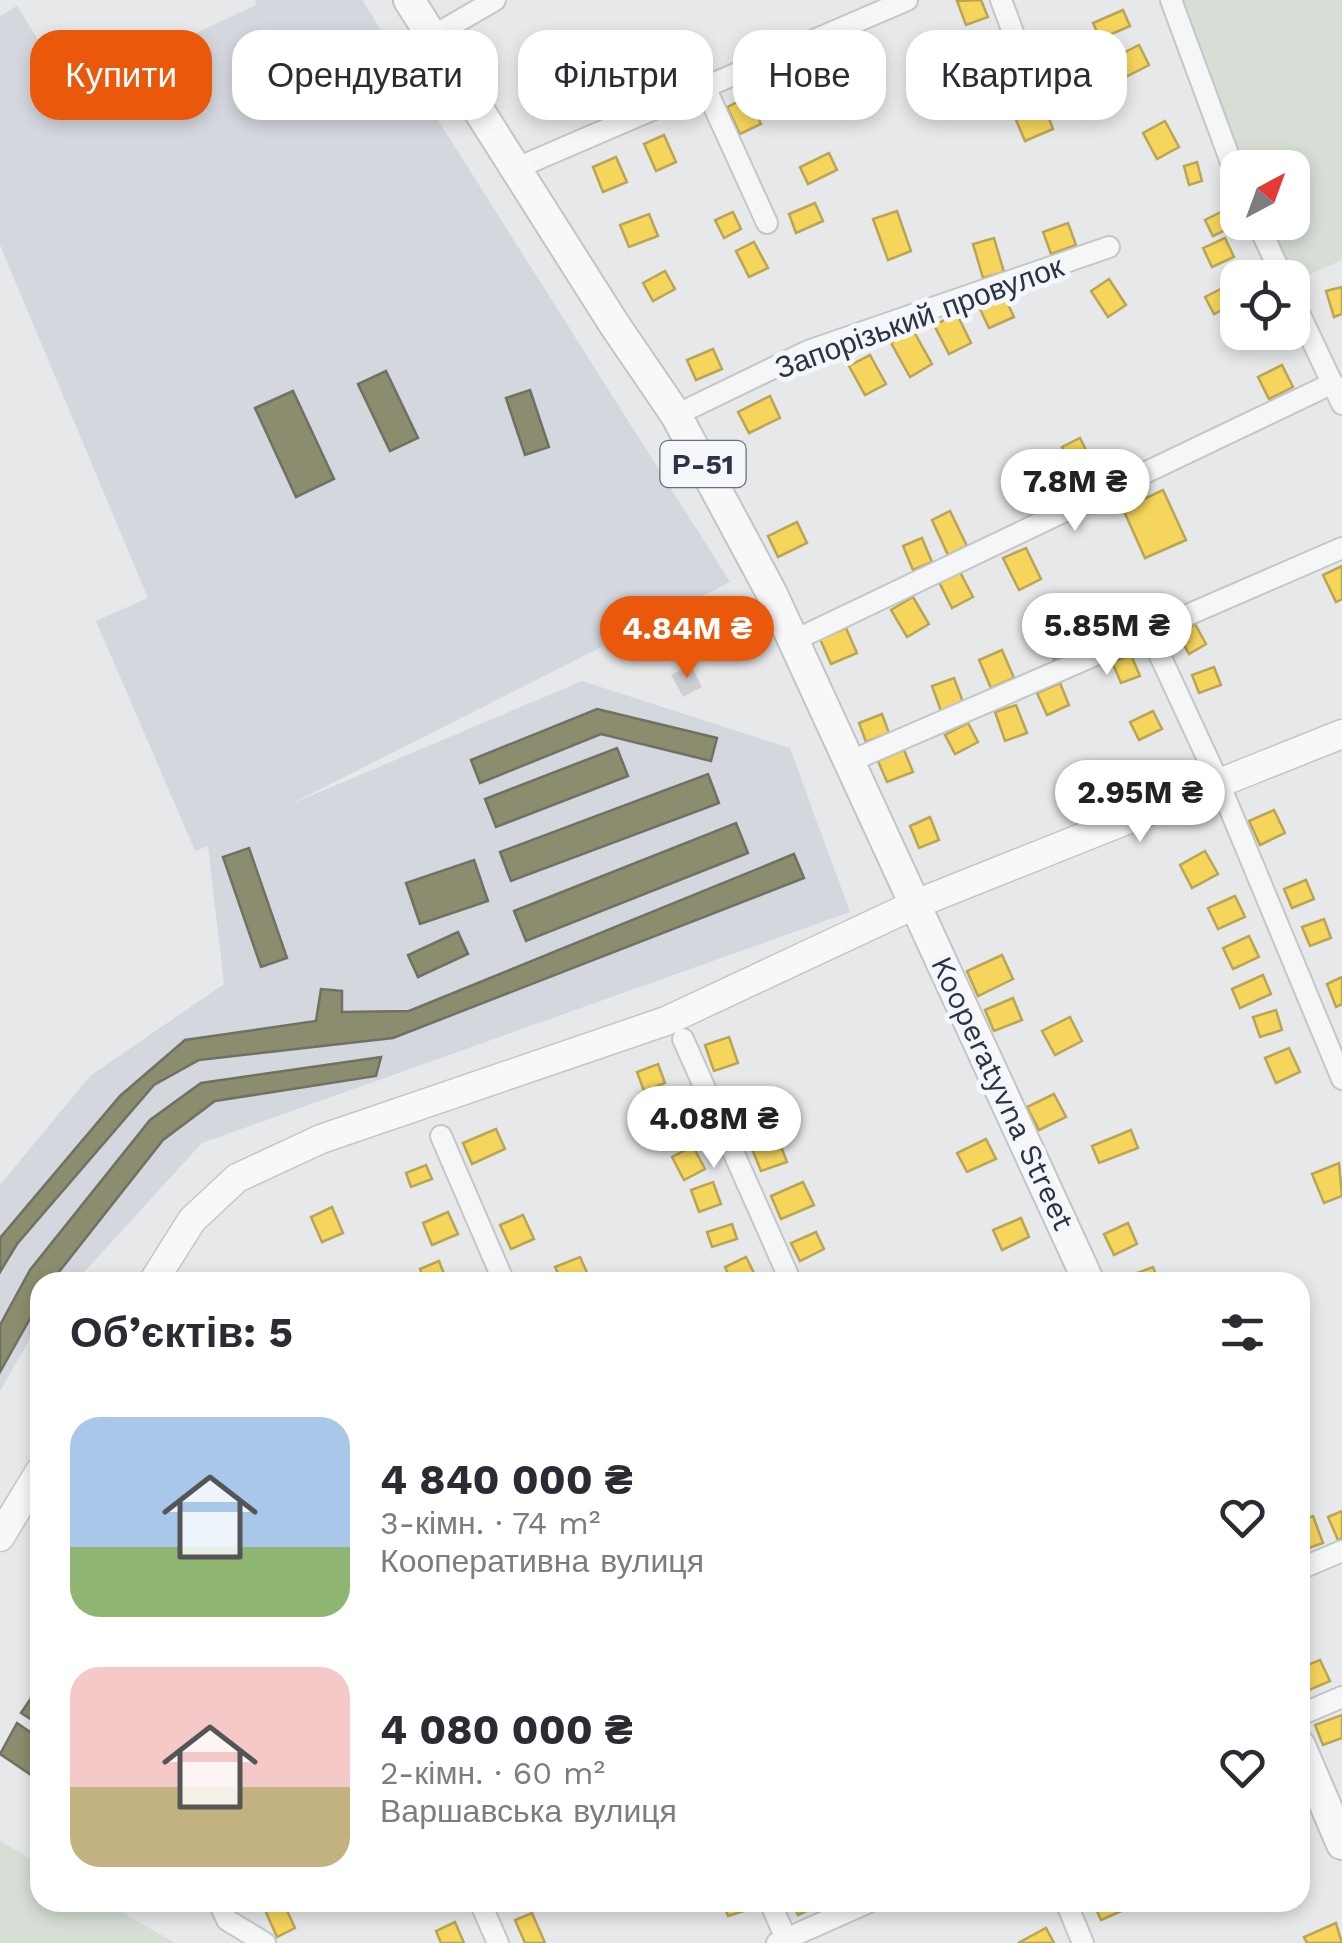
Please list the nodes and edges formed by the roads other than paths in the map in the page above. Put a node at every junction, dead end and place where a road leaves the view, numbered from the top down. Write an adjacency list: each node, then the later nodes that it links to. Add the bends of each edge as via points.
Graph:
1 (409, 0): 6 (main road, Р-51)
2 (495, 0): 7 (street)
3 (907, 0): 9 (street)
4 (1001, 0): 8 (street)
5 (1172, 0): 13 (street)
6 (429, 30)
7 (443, 30)
8 (1012, 30)
9 (713, 84)
10 (713, 105): 15 (street)
11 (486, 120): 14 (main road, Р-51)
12 (628, 120): 14 (street)
13 (1227, 150)
14 (516, 168): 20 (main road, Р-51)
15 (767, 223)
16 (1108, 247): 20 (street, Запорізький провулок, via 808,351)
17 (1310, 336): 18 (street)
18 (1332, 383): 19 (street); 23 (street)
19 (1342, 404)
20 (676, 416): 23 (main road, Р-51)
21 (1342, 548): 22 (street)
22 (1149, 632): 25 (street); 26 (street)
23 (795, 640): 25 (main road, Р-51)
24 (1342, 734): 26 (street)
25 (851, 761): 27 (main road, Р-51)
26 (1219, 783): 27 (street); 29 (street)
27 (916, 904): 31 (street, via 666,1020 321,1139 237,1178 192,1220); 34 (main road, Kooperatyvna Street / Р-51)
28 (683, 1039): 33 (street)
29 (1342, 1079)
30 (441, 1136): 32 (street)
31 (159, 1272)
32 (500, 1272)
33 (787, 1272)
34 (1084, 1272)
35 (30, 1487): 36 (street)
36 (0, 1537)
37 (1342, 1552): 38 (street)
38 (1310, 1566)
39 (1342, 1696): 40 (street)
40 (1310, 1710)
41 (1310, 1769): 42 (main road)
42 (1342, 1844)
43 (224, 1912): 49 (street)
44 (484, 1912): 50 (street)
45 (774, 1912): 48 (street)
46 (848, 1912): 48 (street)
47 (1070, 1912): 51 (street)
48 (784, 1942)
49 (265, 1943)
50 (498, 1943)
51 (1083, 1943)

